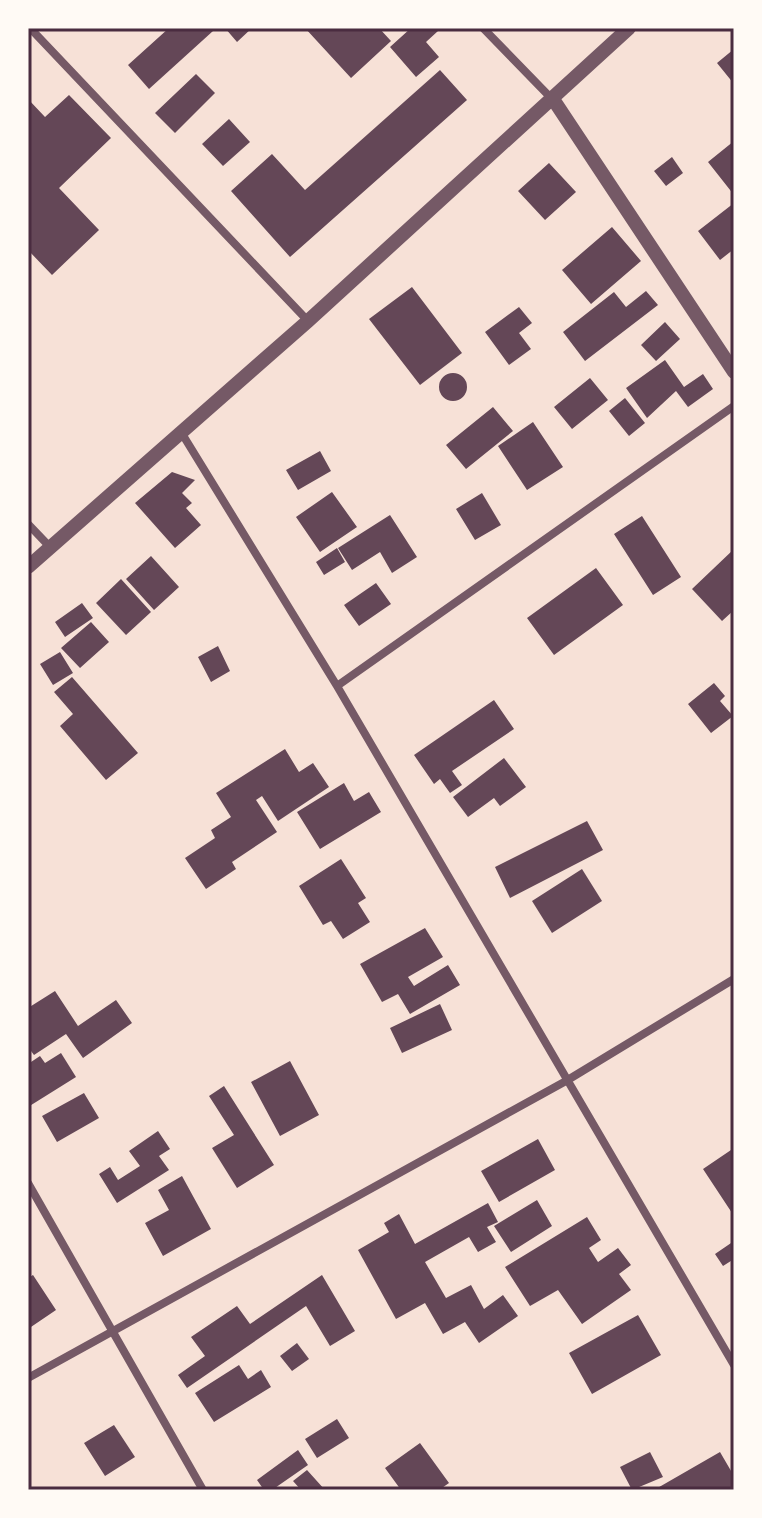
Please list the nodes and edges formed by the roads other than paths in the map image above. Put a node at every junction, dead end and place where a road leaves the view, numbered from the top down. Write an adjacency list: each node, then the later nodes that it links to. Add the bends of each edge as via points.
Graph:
1 (30, 28): 5 (street)
2 (483, 28): 4 (street)
3 (629, 28): 4 (street)
4 (553, 99): 5 (street); 6 (street)
5 (308, 321): 8 (street)
6 (734, 372)
7 (734, 406): 12 (street)
8 (181, 432): 10 (street); 12 (street)
9 (28, 524): 10 (street)
10 (50, 547): 11 (street)
11 (28, 567)
12 (337, 686): 14 (street)
13 (734, 979): 14 (street)
14 (566, 1081): 16 (street); 17 (street)
15 (28, 1183): 16 (street)
16 (113, 1331): 18 (street); 19 (street)
17 (734, 1365)
18 (28, 1378)
19 (203, 1490)

